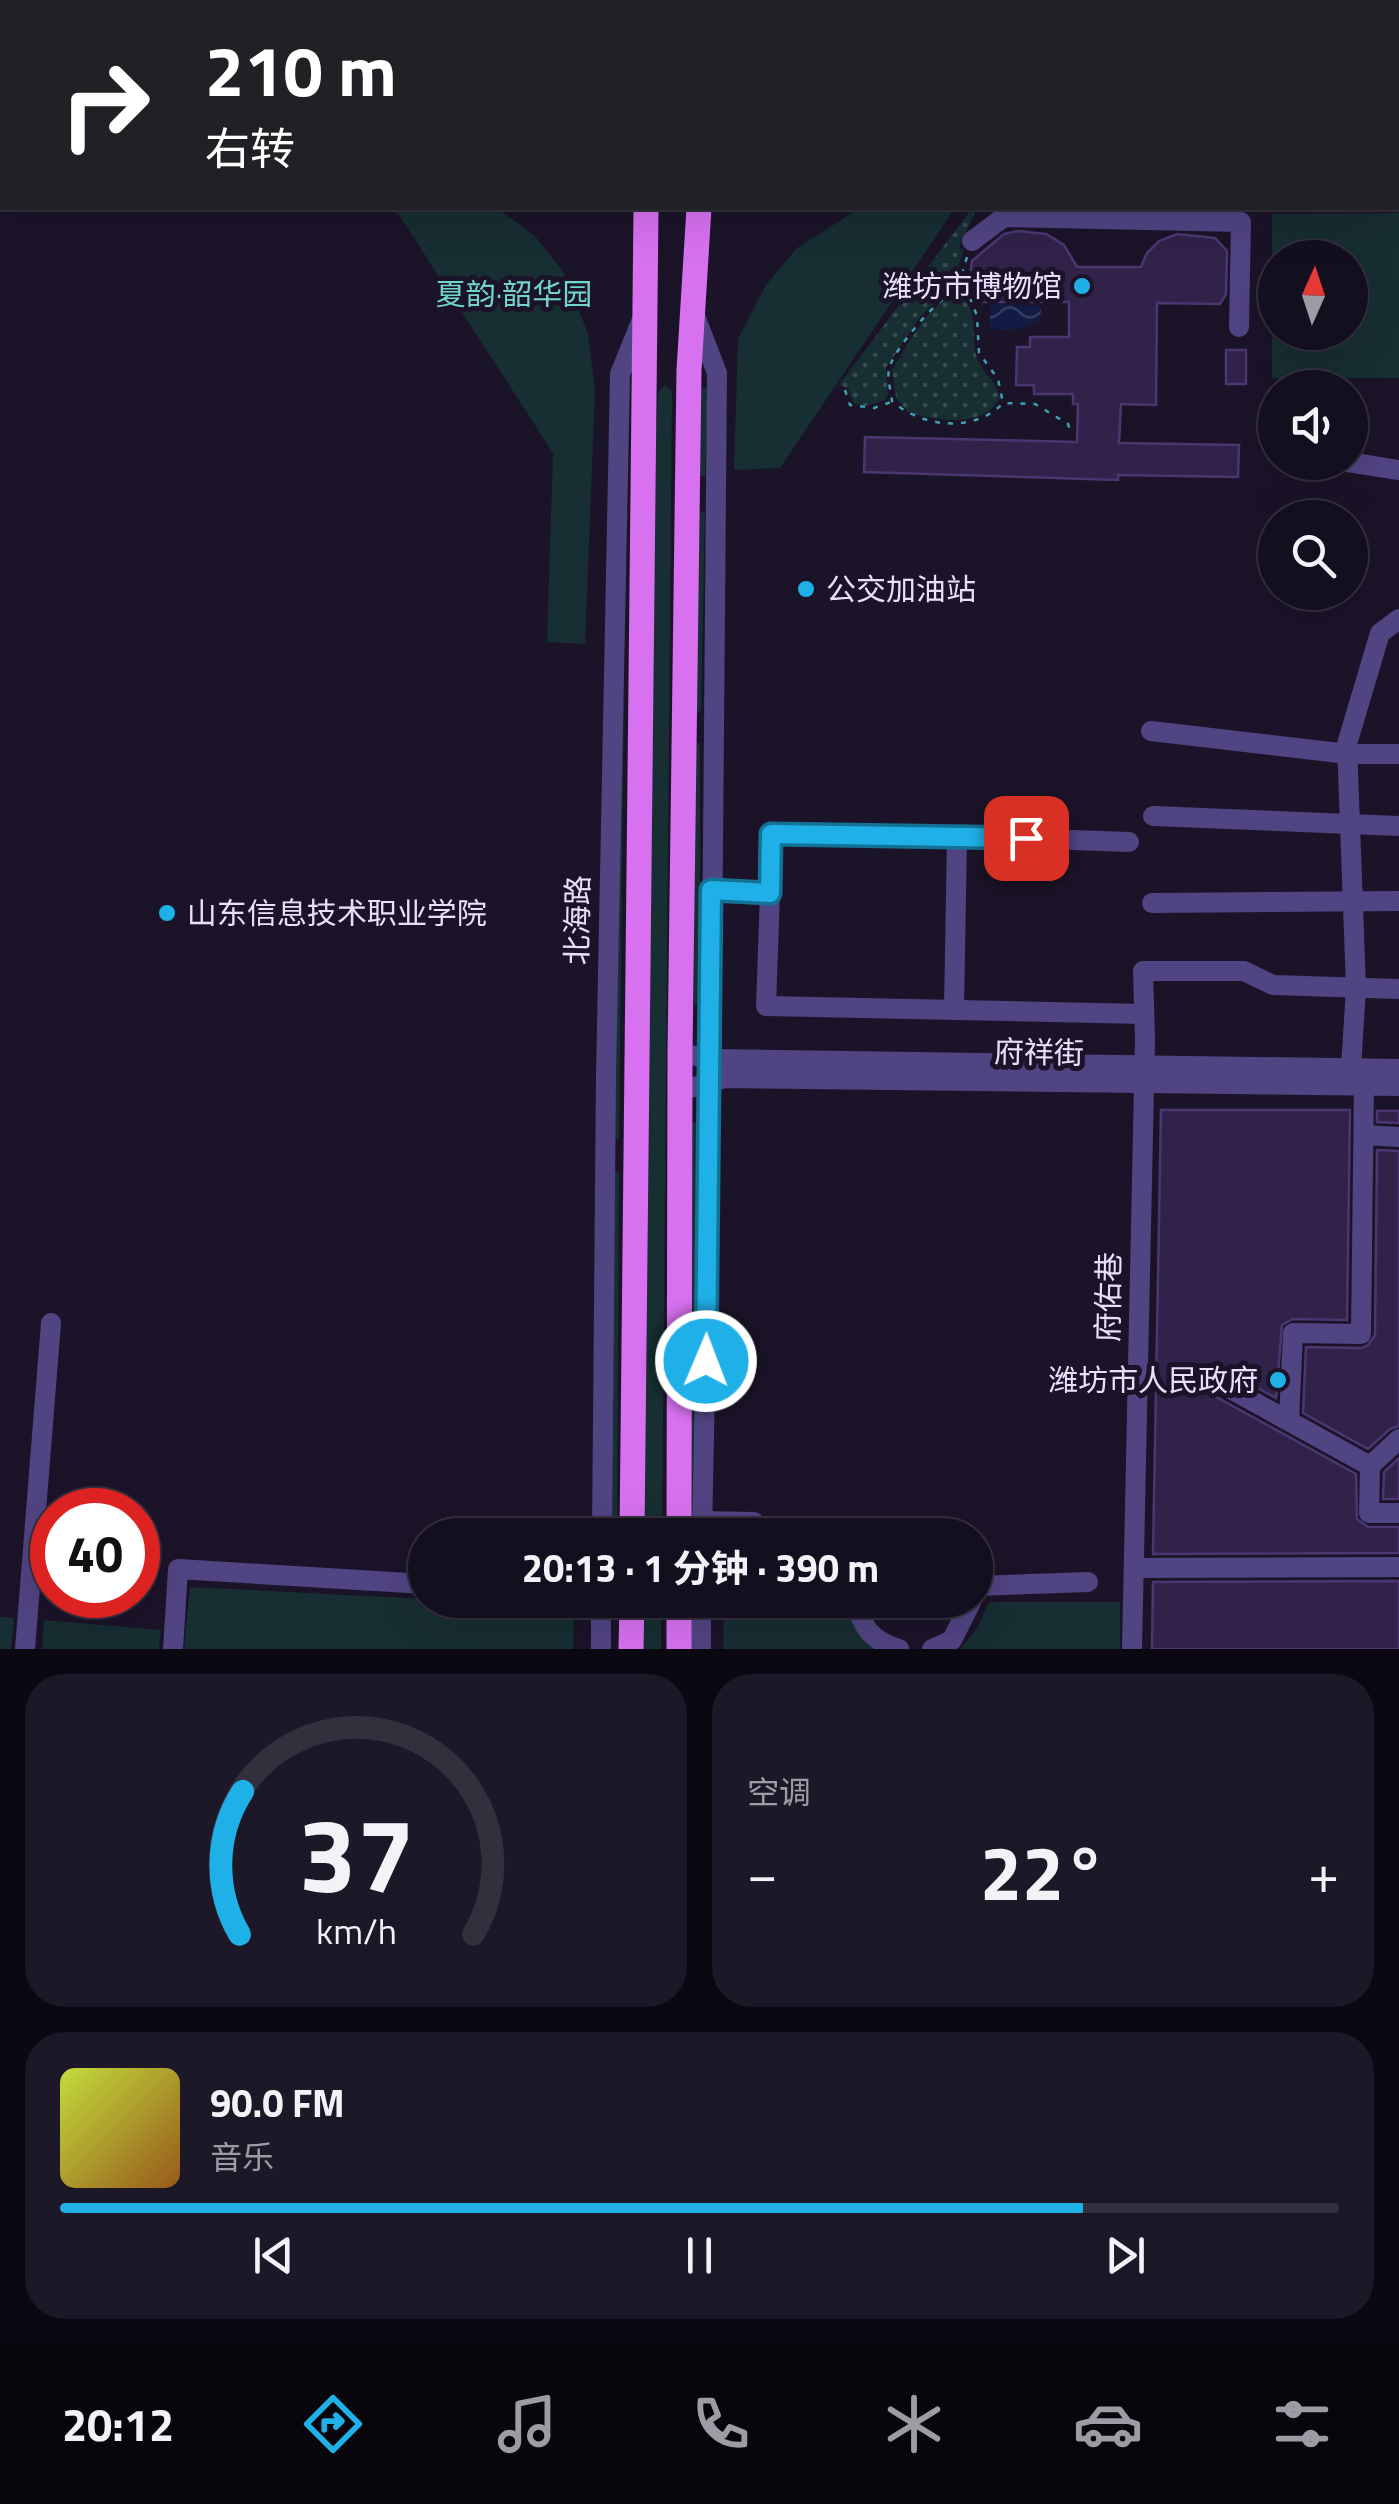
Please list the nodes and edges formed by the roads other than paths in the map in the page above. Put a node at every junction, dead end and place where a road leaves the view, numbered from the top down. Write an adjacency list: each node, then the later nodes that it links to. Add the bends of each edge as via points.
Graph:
1 (646, 210): 9 (main road, 北海路, via 646,310)
2 (699, 210): 5 (main road)
3 (1106, 213): 4 (street, via 1004,217); 6 (street, via 1240,222)
4 (972, 241)
5 (694, 314): 10 (street, via 717,372); 11 (main road)
6 (1240, 327)
7 (1368, 465): 8 (street)
8 (1399, 470)
9 (631, 489): 48 (street, 北海路, via 606,1075); 49 (main road, 北海路)
10 (716, 494): 11 (street); 14 (street)
11 (687, 498): 13 (main road)
12 (1399, 619): 16 (street, via 1380,633)
13 (684, 728): 14 (street); 32 (main road)
14 (712, 728): 23 (street)
15 (1151, 731): 16 (street)
16 (1348, 754): 17 (street); 19 (street)
17 (1399, 754)
18 (1153, 816): 19 (street)
19 (1350, 826): 20 (street); 25 (street)
20 (1399, 826)
21 (957, 836): 22 (street); 24 (street, via 771,834); 30 (street)
22 (1128, 842)
23 (711, 890): 24 (street); 33 (street)
24 (770, 893): 30 (street, via 766,1006)
25 (1354, 900): 26 (street); 27 (street); 28 (street)
26 (1399, 901)
27 (1152, 903)
28 (1356, 988): 29 (street); 31 (street, 府佑巷, via 1273,985 1244,971 1144,971); 36 (street)
29 (1399, 989)
30 (954, 1010): 31 (street)
31 (1144, 1014): 35 (street, 府佑巷)
32 (680, 1053): 33 (street, 府祥街); 39 (main road)
33 (711, 1059): 35 (street, 府祥街); 37 (street)
34 (1399, 1069): 36 (street, 府祥街)
35 (1142, 1075): 36 (street, 府祥街); 37 (street, 府祥街); 52 (street, 府佑巷)
36 (1357, 1077): 38 (street, 府祥街); 40 (street)
37 (711, 1081): 39 (street, 府祥街); 51 (street)
38 (1399, 1086)
39 (680, 1091): 50 (main road)
40 (1364, 1135): 41 (street); 44 (street, via 1361,1334 1293,1333)
41 (1399, 1136)
42 (51, 1323): 63 (street)
43 (1209, 1377): 44 (street)
44 (1289, 1422): 46 (street)
45 (1399, 1439): 46 (street)
46 (1370, 1466): 47 (street, via 1369,1513)
47 (1399, 1514)
48 (602, 1518)
49 (632, 1518)
50 (679, 1518)
51 (702, 1518)
52 (1134, 1568): 53 (street); 71 (street, 府佑巷)
53 (1399, 1568)
54 (1088, 1582): 56 (street)
55 (408, 1583): 64 (street, via 178,1569)
56 (993, 1585)
57 (601, 1618): 65 (street)
58 (632, 1618): 66 (main road)
59 (679, 1618): 67 (main road)
60 (701, 1618): 68 (street)
61 (860, 1618): 69 (street, via 884,1644)
62 (963, 1618): 70 (street, via 952,1640)
63 (24, 1649)
64 (173, 1649)
65 (600, 1649)
66 (631, 1649)
67 (678, 1649)
68 (701, 1649)
69 (900, 1649)
70 (932, 1649)
71 (1132, 1649)

